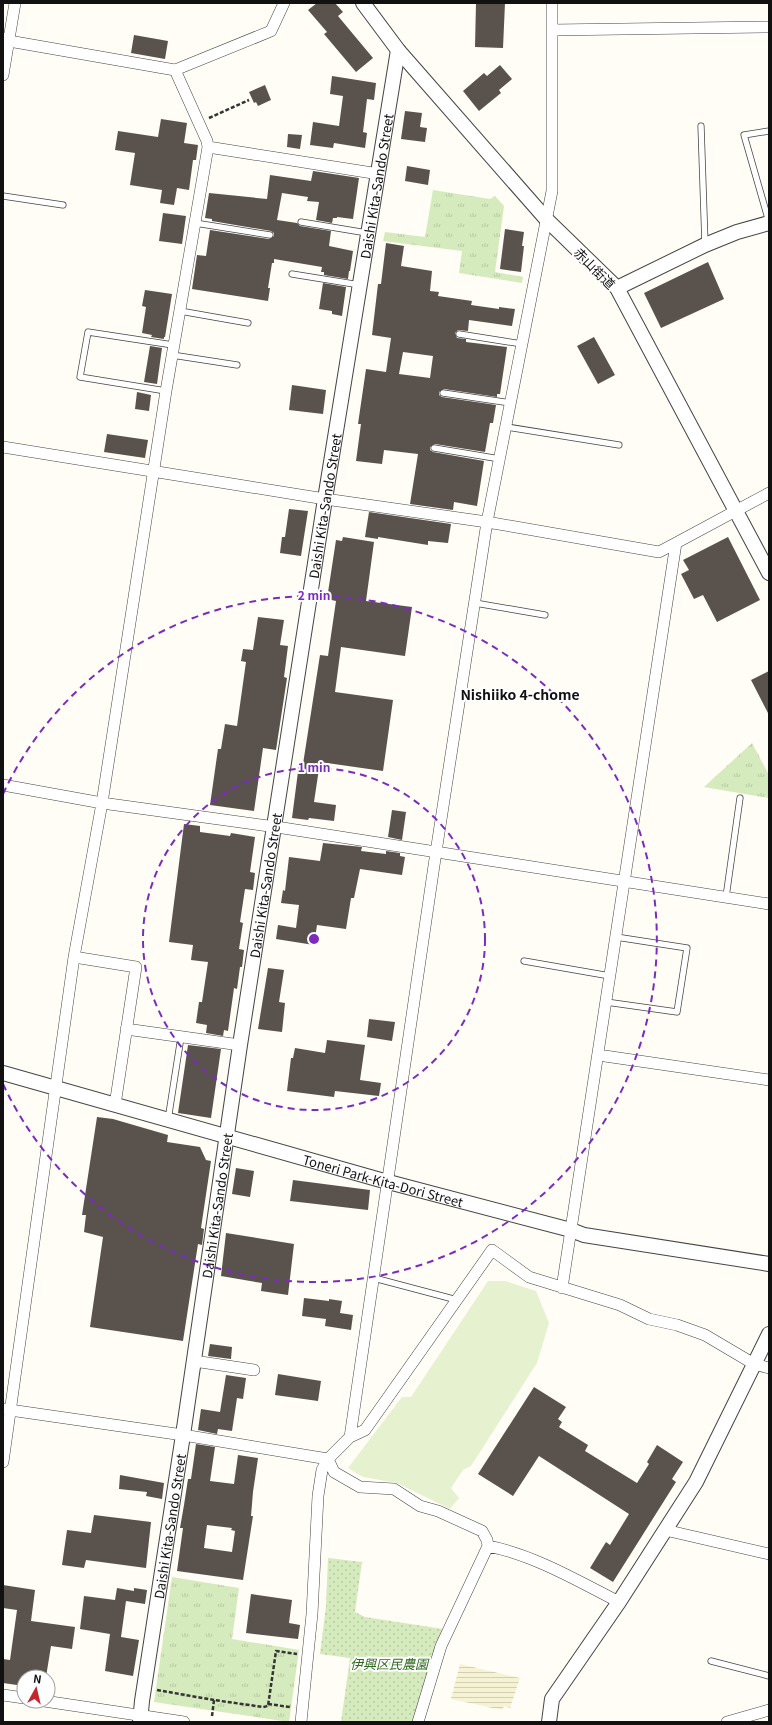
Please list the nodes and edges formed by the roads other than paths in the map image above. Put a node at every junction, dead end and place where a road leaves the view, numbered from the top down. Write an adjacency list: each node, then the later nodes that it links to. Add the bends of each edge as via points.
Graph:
1 (15, 3): 7 (street)
2 (284, 3): 9 (street, via 271,31)
3 (363, 3): 8 (street, 赤山街道)
4 (552, 3): 6 (street)
5 (769, 27): 6 (street)
6 (552, 30): 17 (street, via 552,191)
7 (6, 41): 9 (street); 10 (street)
8 (398, 50): 14 (street, Daishi Kita-Sando Street); 17 (street, 赤山街道)
9 (175, 70): 13 (street)
10 (3, 75)
11 (701, 126): 23 (lane)
12 (769, 131): 19 (lane, via 744,135)
13 (208, 147): 14 (street); 20 (street)
14 (379, 174): 21 (street, Daishi Kita-Sando Street)
15 (3, 196): 16 (lane)
16 (63, 205)
17 (547, 220): 26 (street, 赤山街道); 30 (street)
18 (300, 222): 21 (lane)
19 (769, 222): 23 (street)
20 (194, 223): 22 (lane); 27 (street)
21 (369, 234): 25 (street, Daishi Kita-Sando Street)
22 (270, 235)
23 (705, 245): 26 (street)
24 (292, 274): 25 (lane)
25 (361, 285): 43 (street, Daishi Kita-Sando Street)
26 (616, 288): 44 (street, 赤山街道)
27 (179, 311): 28 (lane); 31 (street)
28 (248, 323)
29 (459, 334): 30 (lane)
30 (522, 344): 35 (street)
31 (172, 350): 32 (lane); 33 (street); 33 (lane, via 88,332 80,377)
32 (237, 365)
33 (166, 391): 41 (street)
34 (443, 393): 35 (lane)
35 (512, 403): 36 (street)
36 (507, 427): 37 (lane); 40 (street)
37 (619, 445)
38 (3, 447): 41 (street)
39 (434, 448): 40 (lane)
40 (500, 459): 45 (street)
41 (153, 472): 43 (street); 52 (street)
42 (769, 493): 44 (street)
43 (325, 499): 45 (street); 53 (street, Daishi Kita-Sando Street)
44 (735, 510): 46 (street); 47 (street, 赤山街道)
45 (487, 522): 46 (street, via 659,552); 48 (street)
46 (676, 543): 55 (street)
47 (769, 573)
48 (475, 603): 49 (lane); 54 (street)
49 (545, 615)
50 (3, 785): 52 (street)
51 (740, 798): 56 (lane)
52 (102, 802): 53 (street); 59 (street)
53 (274, 827): 54 (street); 65 (street, Daishi Kita-Sando Street)
54 (436, 852): 55 (street); 73 (street)
55 (624, 881): 56 (street); 58 (street)
56 (726, 897): 57 (street)
57 (769, 904)
58 (616, 937): 61 (street); 62 (lane, via 687,948 677,1012)
59 (74, 957): 63 (street, via 136,967); 69 (street)
60 (524, 961): 61 (lane)
61 (610, 976): 62 (street)
62 (606, 1002): 66 (street)
63 (126, 1029): 64 (street); 70 (street)
64 (181, 1037): 65 (street); 71 (lane)
65 (240, 1045): 72 (street, Daishi Kita-Sando Street)
66 (598, 1055): 68 (street); 74 (street)
67 (3, 1073): 69 (street, Toneri Park-Kita-Dori Street)
68 (769, 1080)
69 (56, 1087): 70 (street, Toneri Park-Kita-Dori Street); 84 (street)
70 (115, 1105): 71 (street, Toneri Park-Kita-Dori Street)
71 (168, 1120): 72 (street, Toneri Park-Kita-Dori Street)
72 (226, 1137): 73 (street, Toneri Park-Kita-Dori Street); 80 (street, Daishi Kita-Sando Street)
73 (388, 1182): 74 (street, Toneri Park-Kita-Dori Street); 76 (street)
74 (571, 1230): 75 (street, Toneri Park-Kita-Dori Street, via 584,1235); 77 (street)
75 (769, 1264)
76 (374, 1278): 78 (lane); 86 (street)
77 (562, 1288): 78 (street, via 529,1277 492,1250); 81 (street, via 620,1305 649,1319 705,1335)
78 (457, 1300): 86 (street, via 365,1430)
79 (769, 1334): 81 (street)
80 (194, 1360): 83 (street); 85 (street, Daishi Kita-Sando Street)
81 (754, 1364): 82 (street); 89 (street, via 696,1482)
82 (769, 1368)
83 (254, 1370)
84 (7, 1410): 85 (street); 88 (street)
85 (183, 1435): 87 (street); 99 (street, Daishi Kita-Sando Street)
86 (350, 1437): 87 (street)
87 (328, 1459): 90 (street, via 334,1472 360,1486 394,1489 420,1506 438,1511 482,1531 488,1540); 101 (street, via 322,1470 318,1496 312,1614)
88 (3, 1462)
89 (665, 1530): 91 (street); 92 (street)
90 (488, 1546): 92 (street, via 540,1563); 102 (street, via 441,1646)
91 (769, 1554)
92 (619, 1602): 103 (street, via 552,1699)
93 (710, 1661): 94 (lane)
94 (769, 1676)
95 (3, 1695): 96 (street)
96 (16, 1697)
97 (56, 1703): 99 (street)
98 (769, 1710): 104 (street)
99 (140, 1719): 100 (street)
100 (184, 1722)
101 (301, 1722)
102 (418, 1722)
103 (549, 1722)
104 (727, 1722)

